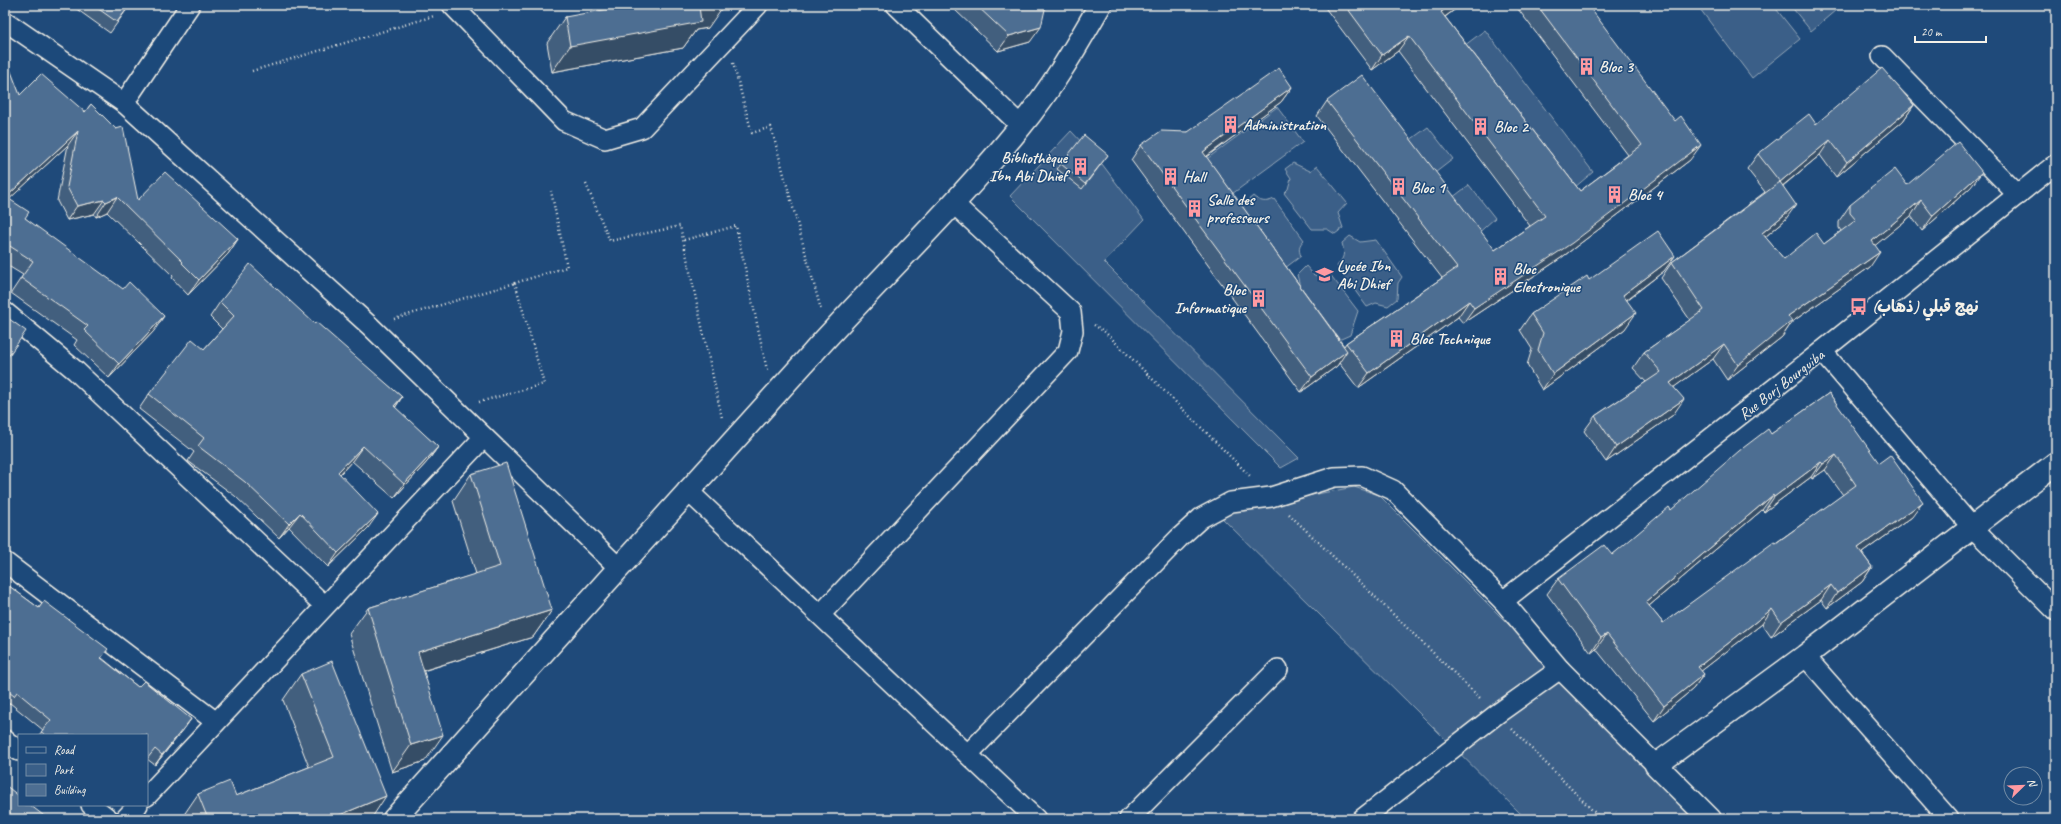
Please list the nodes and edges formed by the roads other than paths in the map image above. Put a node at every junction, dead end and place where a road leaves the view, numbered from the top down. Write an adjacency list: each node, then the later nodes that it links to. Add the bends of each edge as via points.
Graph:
1 (190, 5): 8 (street)
2 (758, 5): 5 (street, via 642,128 605,140 564,121)
3 (896, 5): 9 (street)
4 (1100, 5): 9 (street, via 1065,64)
5 (454, 7)
6 (5, 21): 8 (street)
7 (1882, 56): 11 (street)
8 (124, 103): 15 (street, via 370,326)
9 (1021, 126): 12 (street)
10 (2056, 164): 11 (street, Rue Borj Bourguiba)
11 (2018, 195): 14 (street, Rue Borj Bourguiba)
12 (953, 203): 17 (street, via 828,335); 24 (street, via 1071,312 1073,331 1068,350)
13 (5, 312): 22 (street, via 76,371)
14 (1822, 351): 18 (street); 21 (street, Rue Borj Bourguiba)
15 (484, 437): 20 (street); 22 (street)
16 (2056, 462): 18 (street)
17 (688, 490): 20 (street); 24 (street)
18 (1971, 526): 23 (street); 25 (street)
19 (5, 562): 28 (street)
20 (619, 568): 38 (street)
21 (1503, 601): 27 (street); 31 (street, via 1393,490 1362,476 1334,477 1271,497 1231,502 1201,518 1179,538)
22 (325, 606): 28 (street)
23 (2056, 611)
24 (820, 615): 31 (street)
25 (1805, 656): 32 (street); 43 (street)
26 (1278, 669): 40 (street)
27 (1560, 669): 32 (street); 41 (street, via 1497,714)
28 (216, 722): 33 (street)
29 (5, 740): 30 (street)
30 (18, 750)
31 (968, 754): 39 (street)
32 (1656, 765): 42 (street)
33 (148, 795)
34 (92, 806): 36 (street)
35 (137, 806): 37 (street)
36 (109, 819)
37 (125, 819)
38 (394, 819)
39 (1036, 819)
40 (1129, 819)
41 (1362, 819)
42 (1710, 819)
43 (1949, 819)

